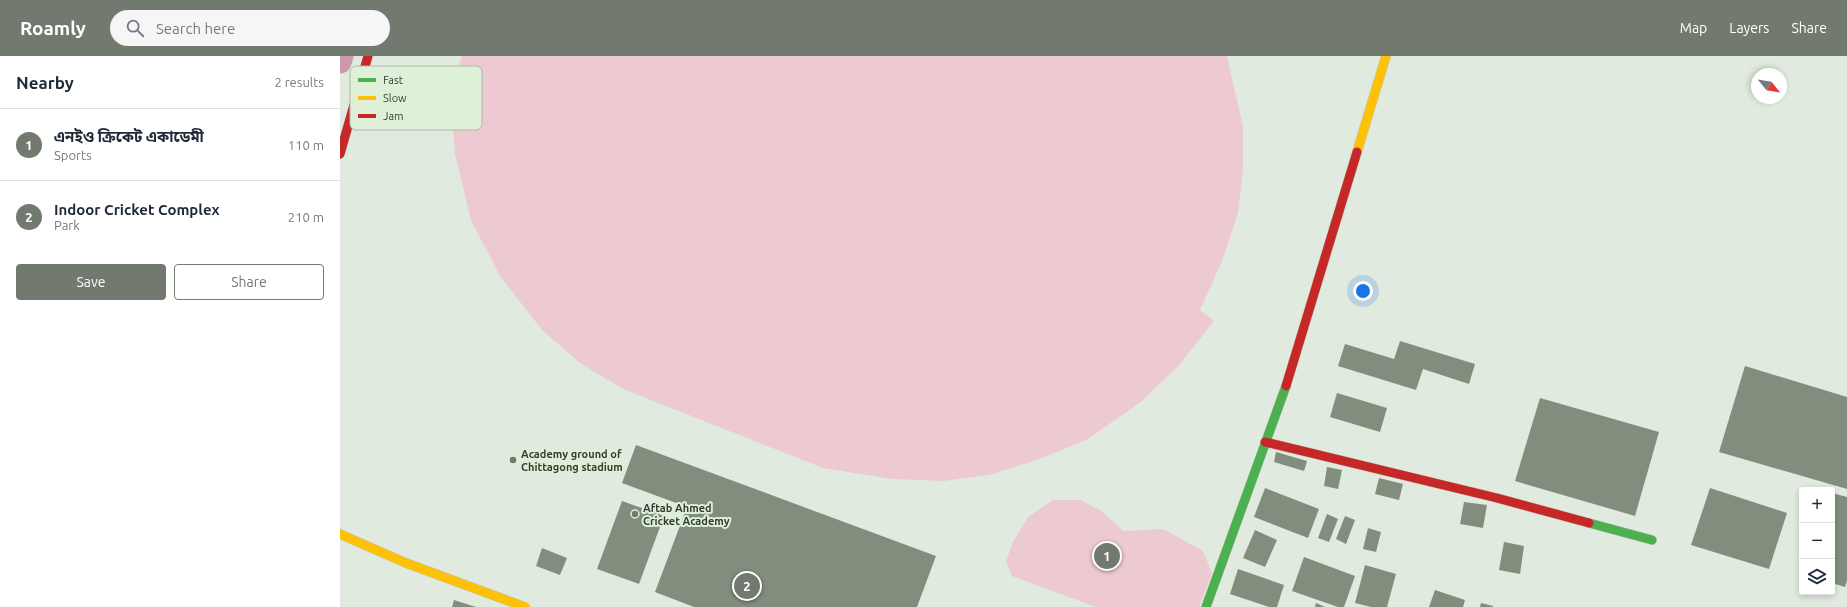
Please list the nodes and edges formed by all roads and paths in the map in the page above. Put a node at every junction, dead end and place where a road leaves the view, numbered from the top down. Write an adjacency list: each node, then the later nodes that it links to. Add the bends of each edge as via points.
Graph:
1 (368, 56): 3 (street)
2 (1386, 56): 6 (street, via 1285,388)
3 (365, 66)
4 (350, 119): 5 (street)
5 (340, 154)
6 (1266, 442): 8 (street, via 1497,498); 10 (street)
7 (340, 534): 9 (street, via 406,563)
8 (1652, 540)
9 (525, 607)
10 (1206, 607)

